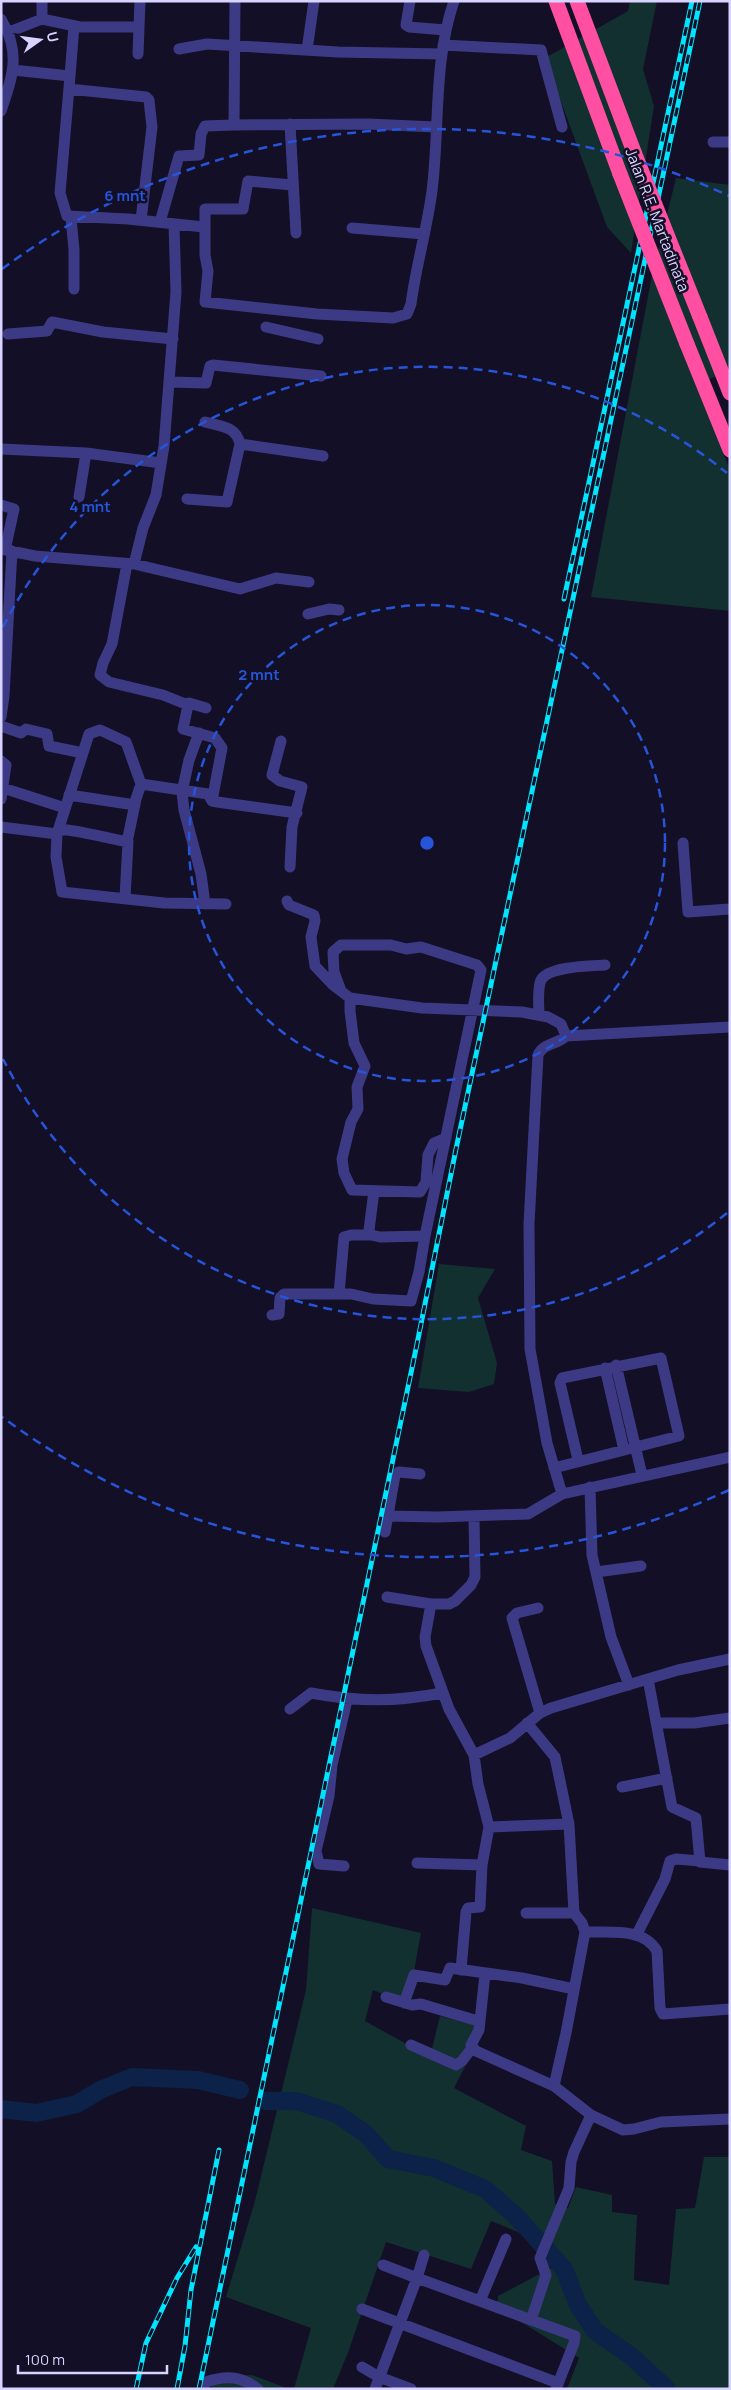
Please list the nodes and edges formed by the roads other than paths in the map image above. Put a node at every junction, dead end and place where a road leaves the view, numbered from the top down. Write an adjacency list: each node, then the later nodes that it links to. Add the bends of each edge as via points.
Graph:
1 (42, 1): 10 (street)
2 (140, 1): 12 (street)
3 (235, 1): 15 (street)
4 (314, 1): 17 (street)
5 (410, 1): 13 (street, via 408,27)
6 (454, 1): 13 (street)
7 (556, 1): 50 (highway, Jalan R.E. Martadinata, bridge, via 620,174)
8 (577, 1): 46 (highway, Jalan R.E. Martadinata, bridge)
9 (1, 19): 14 (street)
10 (42, 19): 11 (street); 14 (street)
11 (74, 26): 12 (street); 21 (street)
12 (139, 27): 19 (street)
13 (445, 30): 18 (street)
14 (9, 32): 20 (street)
15 (234, 46): 16 (street, via 207,44); 17 (street); 25 (street)
16 (180, 48)
17 (307, 50): 18 (street)
18 (442, 50): 26 (street); 27 (street, via 541,50)
19 (138, 54)
20 (13, 70): 21 (street); 23 (street)
21 (70, 76): 22 (street)
22 (69, 90): 31 (street, via 60,193 65,213); 32 (street, via 146,97 149,100 152,127)
23 (1, 111)
24 (290, 124): 25 (street); 26 (street); 30 (street)
25 (234, 125): 33 (street, via 205,126 199,155 179,156)
26 (435, 127): 38 (street, via 432,191)
27 (562, 127)
28 (713, 142): 29 (street)
29 (730, 142)
30 (292, 185): 35 (street, via 248,181 243,209 206,208); 37 (street)
31 (71, 218): 32 (street); 39 (street)
32 (141, 220): 33 (street)
33 (160, 222): 34 (street)
34 (174, 224): 35 (street); 42 (street, via 176,292)
35 (204, 227): 38 (street, via 208,271 206,302 393,318 401,317 410,310)
36 (352, 228): 38 (street)
37 (296, 233)
38 (424, 234)
39 (74, 289)
40 (266, 327): 43 (street)
41 (8, 334): 42 (street, via 47,331 52,322 103,332)
42 (173, 339): 45 (street)
43 (318, 339)
44 (321, 376): 45 (street, via 213,365 204,383)
45 (170, 382): 53 (street)
46 (730, 394)
47 (205, 422): 48 (street, via 230,428)
48 (240, 444): 52 (street); 55 (street, via 226,502)
49 (1, 449): 51 (street)
50 (730, 450)
51 (86, 453): 53 (street); 54 (street)
52 (323, 456)
53 (161, 463): 58 (street, via 156,495)
54 (79, 497)
55 (187, 499)
56 (1, 505): 57 (street, via 14,509)
57 (6, 550): 58 (street, via 35,556); 64 (street)
58 (130, 564): 59 (street, via 240,589 276,578); 62 (street, via 112,644 100,670 102,678)
59 (309, 582)
60 (339, 610): 61 (street)
61 (308, 614)
62 (188, 705): 63 (street); 66 (street, via 183,729)
63 (206, 708)
64 (1, 717)
65 (1, 726): 68 (street, via 21,733 26,729 44,732 49,746)
66 (199, 733): 71 (street); 74 (street, via 215,738 222,748)
67 (281, 741): 77 (street, via 272,775 280,781 301,786)
68 (83, 753): 70 (street, via 86,739 93,731 100,730 122,740 128,744); 73 (street)
69 (1, 760): 72 (street, via 6,765)
70 (141, 784): 71 (street); 75 (street)
71 (182, 792): 74 (street, via 208,794); 85 (street)
72 (2, 794): 76 (street)
73 (69, 795): 75 (street); 76 (street)
74 (212, 800): 77 (street)
75 (135, 805): 80 (street)
76 (65, 808): 79 (street)
77 (297, 813): 82 (street, via 292,827)
78 (1, 827): 79 (street)
79 (58, 832): 80 (street, via 83,831); 83 (street, via 56,857 62,892)
80 (127, 842): 83 (street)
81 (682, 843): 87 (street, via 688,912)
82 (290, 867)
83 (125, 898): 85 (street)
84 (287, 901): 89 (street, via 289,905 314,915 311,937 315,966)
85 (205, 904): 86 (street)
86 (226, 904)
87 (730, 909)
88 (605, 965): 92 (street, via 567,968 544,977)
89 (341, 991): 90 (street); 91 (street, via 332,960 337,947 353,944 406,949 421,947 480,967)
90 (350, 998): 91 (street, via 422,1008); 96 (street, via 354,1043 365,1066 357,1087 358,1109 344,1144 342,1166 352,1190)
91 (474, 1009): 92 (street); 95 (street)
92 (539, 1015): 94 (street, via 558,1022 564,1027)
93 (730, 1027): 94 (street)
94 (566, 1036): 105 (street, via 546,1046 538,1055 529,1224 531,1359)
95 (446, 1138): 96 (street, via 434,1143 429,1151 426,1182 420,1192); 98 (street)
96 (374, 1191): 97 (street)
97 (371, 1235): 98 (street); 99 (street, via 344,1237)
98 (425, 1236): 99 (street, via 420,1272 411,1301)
99 (339, 1294): 100 (street, via 282,1294 279,1314)
100 (272, 1315)
101 (611, 1367): 102 (street); 102 (street, via 661,1358 677,1425 679,1436); 104 (street, via 560,1380)
102 (630, 1448): 104 (street); 107 (street)
103 (730, 1457): 107 (street)
104 (578, 1460): 105 (street)
105 (554, 1468): 109 (street)
106 (420, 1474): 110 (street, via 399,1472 395,1475)
107 (642, 1475): 108 (street)
108 (590, 1487): 109 (street); 114 (street, via 591,1548)
109 (562, 1494): 111 (street, via 528,1514)
110 (388, 1516): 111 (street); 112 (street)
111 (474, 1516): 116 (street, via 473,1581 452,1603)
112 (385, 1532)
113 (641, 1566): 114 (street)
114 (596, 1572): 120 (street, via 611,1637)
115 (387, 1598): 116 (street)
116 (431, 1604): 121 (street, via 425,1641)
117 (538, 1608): 124 (street, via 517,1613 512,1618)
118 (730, 1658): 119 (street)
119 (648, 1679): 120 (street); 127 (street)
120 (629, 1685): 124 (street)
121 (442, 1693): 122 (street, via 398,1700); 128 (street)
122 (347, 1700): 123 (street, via 312,1693); 137 (street, via 316,1851 319,1864)
123 (290, 1709)
124 (540, 1713): 126 (street)
125 (730, 1718): 127 (street)
126 (527, 1723): 128 (street, via 510,1738); 131 (street, via 555,1758)
127 (657, 1724): 129 (street)
128 (474, 1755): 132 (street)
129 (667, 1778): 130 (street); 133 (street, via 672,1807 696,1818)
130 (622, 1787)
131 (569, 1824): 132 (street); 139 (street)
132 (489, 1827): 135 (street)
133 (700, 1861): 136 (street); 141 (street, via 670,1861 665,1879)
134 (417, 1863): 135 (street)
135 (482, 1865): 142 (street, via 480,1907 468,1908 466,1912)
136 (730, 1865)
137 (344, 1866)
138 (526, 1913): 139 (street)
139 (574, 1914): 140 (street)
140 (585, 1932): 141 (street); 144 (street)
141 (637, 1934): 147 (street, via 657,1951 663,2014)
142 (461, 1970): 143 (street); 146 (street, via 450,1968 445,1980 414,1975)
143 (485, 1974): 144 (street); 148 (street)
144 (574, 1988): 151 (street)
145 (386, 1997): 146 (street)
146 (404, 2003): 148 (street, via 421,2004)
147 (730, 2010)
148 (478, 2021): 150 (street, via 479,2030)
149 (412, 2045): 150 (street, via 456,2065)
150 (472, 2048): 151 (street)
151 (554, 2086): 152 (street)
152 (591, 2115): 153 (street, via 623,2130 661,2122); 160 (street, via 574,2152 569,2188 540,2258 546,2275)
153 (730, 2119)
154 (506, 2239): 158 (street)
155 (424, 2255): 157 (street)
156 (383, 2265): 157 (street)
157 (418, 2278): 158 (street); 161 (street)
158 (480, 2301): 160 (street)
159 (362, 2309): 161 (street)
160 (531, 2320): 164 (street, via 575,2336)
161 (399, 2323): 163 (street); 164 (street)
162 (362, 2367): 163 (street)
163 (379, 2377): 167 (street); 168 (street)
164 (557, 2386)
165 (204, 2389): 166 (street, via 206,2382 227,2377 246,2380)
166 (258, 2389)
167 (375, 2389)
168 (411, 2389)

